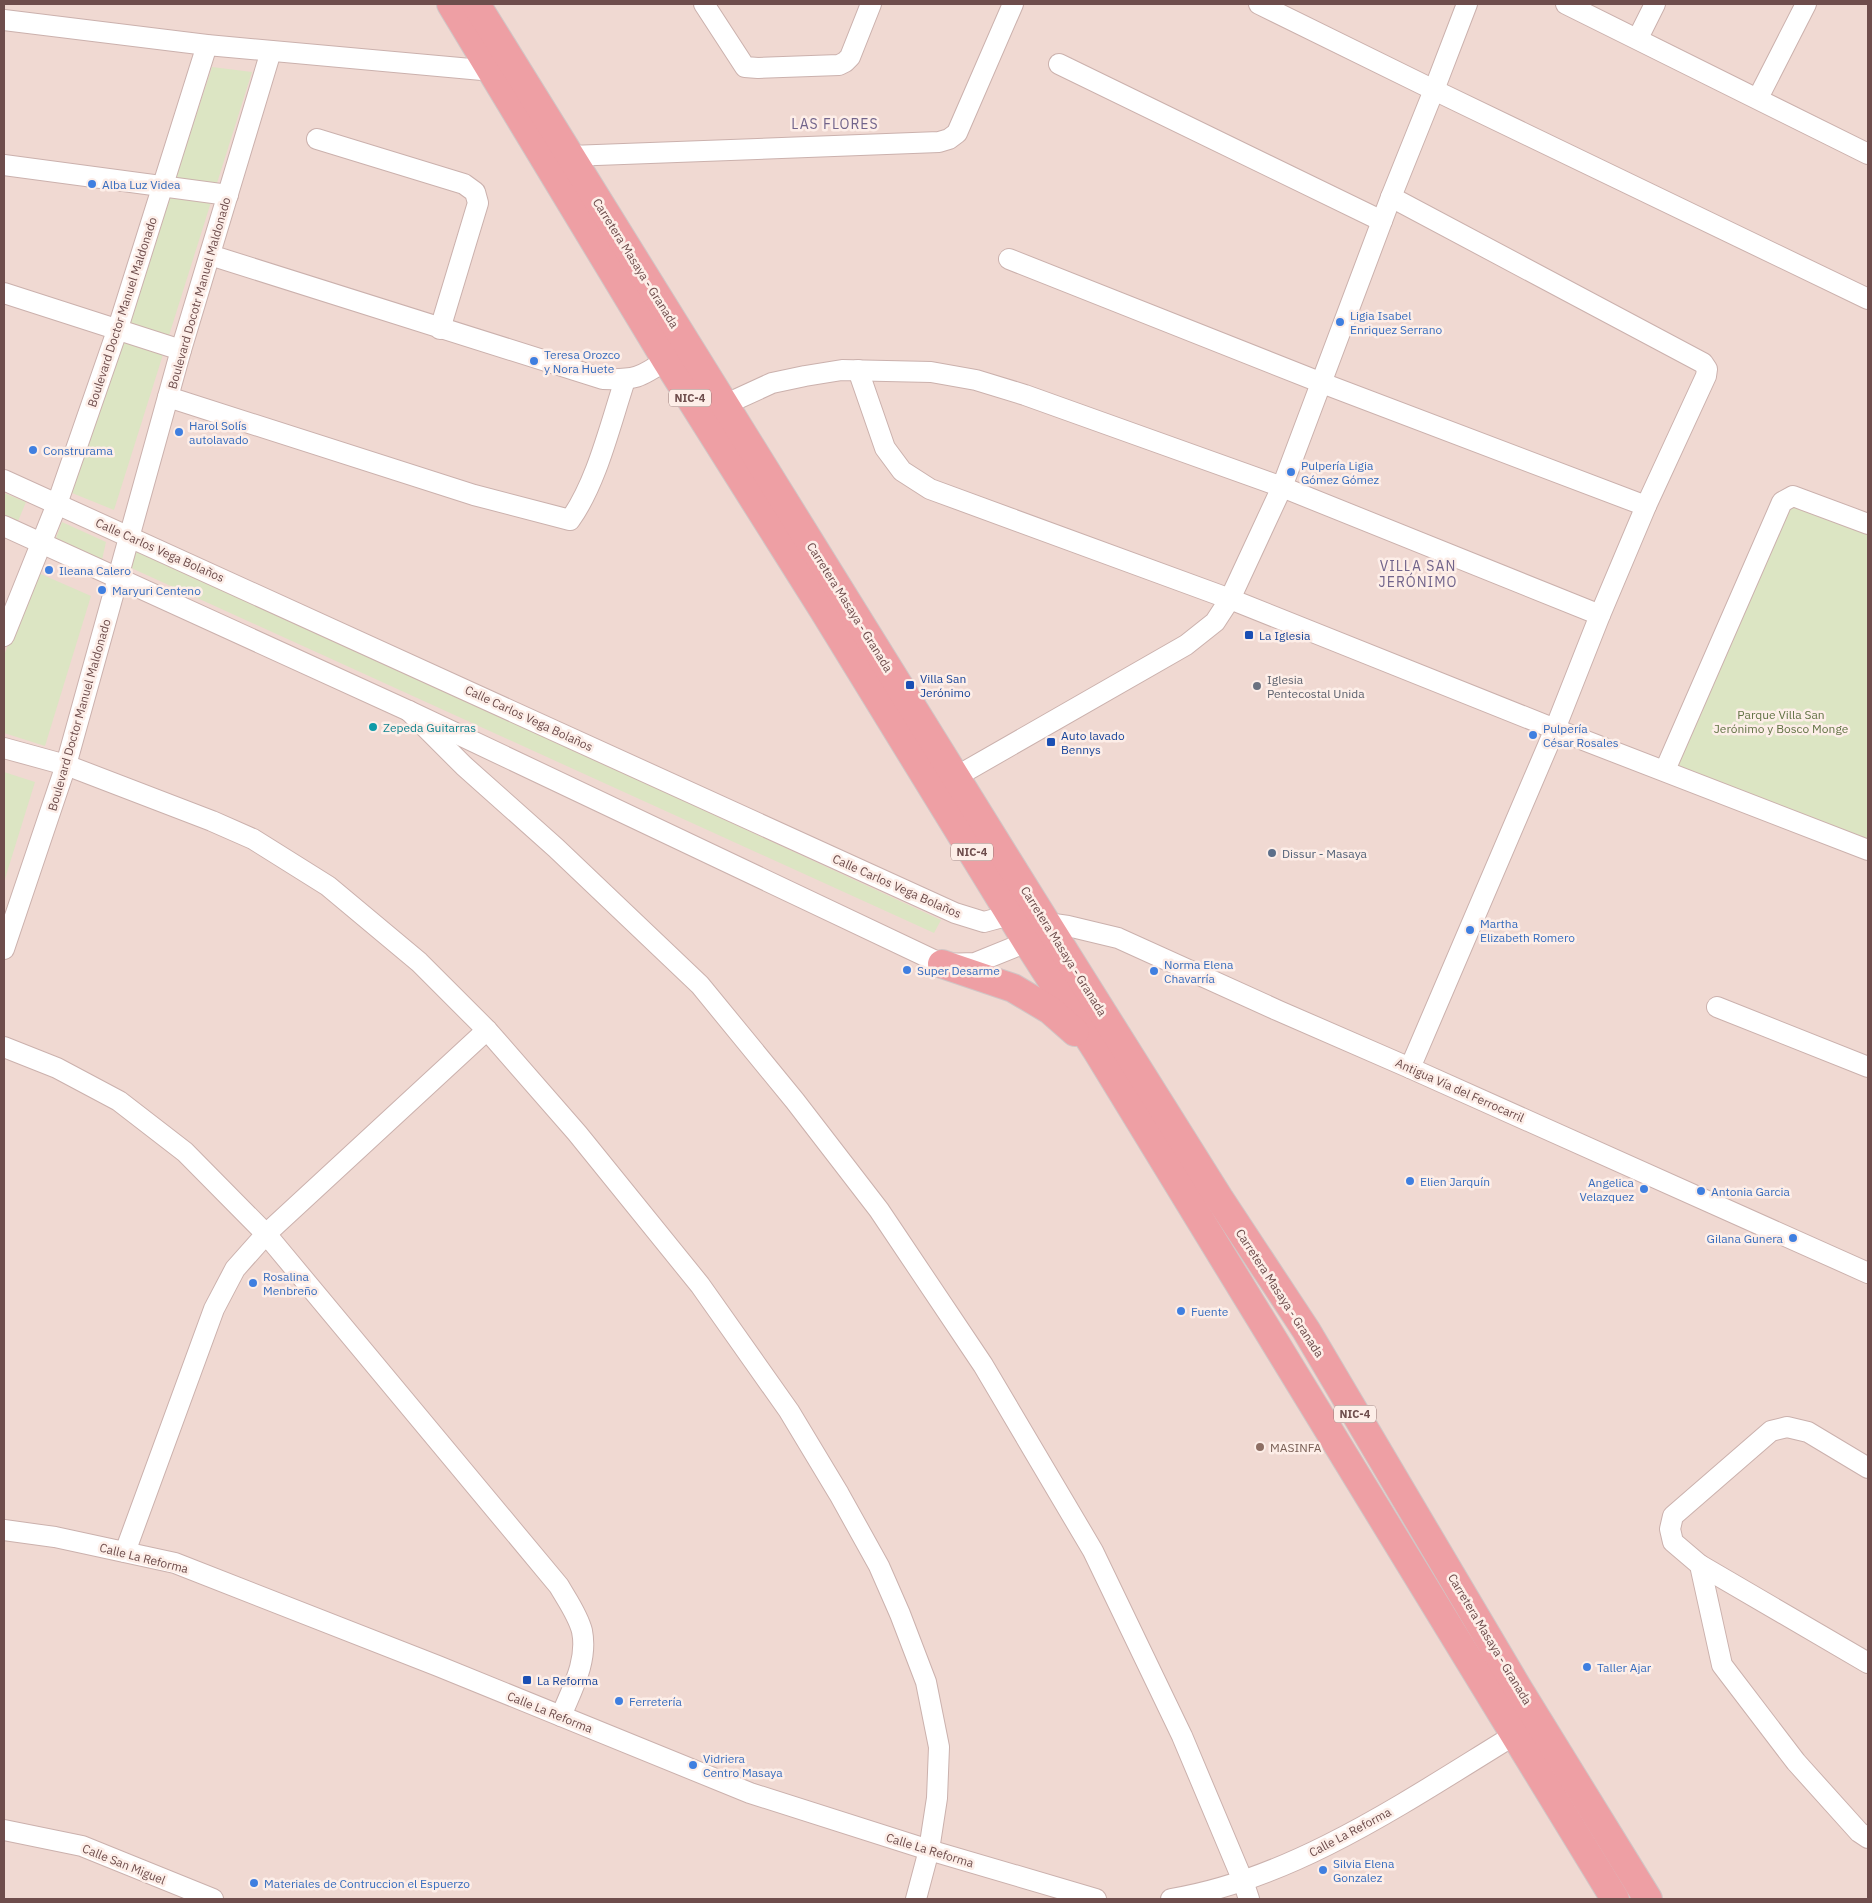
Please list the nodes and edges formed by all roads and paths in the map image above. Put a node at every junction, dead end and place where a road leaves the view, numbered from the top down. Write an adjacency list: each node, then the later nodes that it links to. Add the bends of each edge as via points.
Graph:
1 (451, 4): 16 (highway, Carretera Masaya - Granada / NIC-4)
2 (476, 4): 21 (highway, Carretera Masaya - Granada / NIC-4)
3 (704, 4): 10 (street, via 745,67 758,68 839,65 845,62 850,57)
4 (1013, 4): 21 (street, via 957,133 939,142)
5 (1259, 4): 17 (street)
6 (1467, 4): 17 (street)
7 (1566, 4): 12 (street)
8 (1655, 4): 12 (street)
9 (1806, 4): 18 (street)
10 (870, 5)
11 (4, 20): 13 (street)
12 (1638, 38): 18 (street)
13 (207, 45): 14 (street); 23 (street, Boulevard Doctor Manuel Maldonado)
14 (271, 51): 16 (street); 24 (street, Boulevard Docotr Manuel Maldonado)
15 (1059, 64): 26 (street)
16 (493, 70): 34 (highway, Carretera Masaya - Granada / NIC-4)
17 (1434, 90): 25 (street); 30 (street)
18 (1758, 98): 20 (street)
19 (317, 139): 32 (street, via 464,184 475,192 478,203)
20 (1868, 154)
21 (570, 156): 39 (highway, Carretera Masaya - Granada / NIC-4)
22 (5, 170): 23 (street)
23 (162, 186): 24 (street); 31 (street, Boulevard Doctor Manuel Maldonado)
24 (228, 195): 27 (street, Boulevard Docotr Manuel Maldonado)
25 (1391, 197): 26 (street); 43 (street, via 1703,363 1707,369 1706,376)
26 (1382, 221): 37 (street)
27 (210, 255): 32 (street); 33 (street, Boulevard Docotr Manuel Maldonado)
28 (1009, 259): 37 (street)
29 (4, 293): 31 (street)
30 (1868, 299)
31 (118, 328): 33 (street); 42 (street, Boulevard Doctor Manuel Maldonado)
32 (440, 329): 36 (street, via 603,380)
33 (181, 350): 38 (street, Boulevard Docotr Manuel Maldonado)
34 (666, 360): 36 (street, via 644,376); 57 (highway, Carretera Masaya - Granada / NIC-4)
35 (858, 370): 39 (street, via 772,383); 41 (street, via 931,372 976,380); 49 (street, via 886,448 902,472 930,489)
36 (625, 380): 38 (street, via 592,478 580,507 570,520 474,494)
37 (1322, 383): 41 (street); 43 (street)
38 (168, 397): 46 (street, Boulevard Docotr Manuel Maldonado)
39 (724, 405): 57 (highway, Carretera Masaya - Granada / NIC-4)
40 (4, 480): 42 (street, Calle Carlos Vega Bolaños)
41 (1282, 487): 49 (street); 50 (street)
42 (57, 504): 46 (street, Calle Carlos Vega Bolaños); 47 (street, Boulevard Doctor Manuel Maldonado)
43 (1646, 506): 50 (street)
44 (1868, 524): 56 (street, via 1793,496 1782,502)
45 (4, 526): 47 (street)
46 (130, 536): 48 (street, Boulevard Doctor Manuel Maldonado); 59 (street, Calle Carlos Vega Bolaños, via 955,913 984,922)
47 (42, 543): 48 (street); 51 (street, Boulevard Doctor Manuel Maldonado)
48 (118, 578): 52 (street); 55 (street, Boulevard Doctor Manuel Maldonado)
49 (1230, 599): 53 (street); 57 (street, via 1215,622 1186,645)
50 (1600, 615): 53 (street)
51 (4, 636)
52 (409, 712): 63 (street); 82 (street, via 700,984 879,1210 983,1365 1093,1551 1182,1736)
53 (1556, 729): 56 (street); 69 (street)
54 (4, 748): 55 (street)
55 (66, 765): 62 (street, Boulevard Doctor Manuel Maldonado); 65 (street, via 212,821 253,839 291,862 328,886 419,962)
56 (1665, 770): 58 (street)
57 (945, 783): 59 (highway, Carretera Masaya - Granada / NIC-4); 60 (highway, Carretera Masaya - Granada / NIC-4)
58 (1868, 850)
59 (1010, 915): 60 (street, Calle Carlos Vega Bolaños, via 1027,914); 61 (highway, Carretera Masaya - Granada / NIC-4)
60 (1047, 922): 61 (street); 69 (street, Antigua Vía del Ferrocarril, via 1118,938); 88 (highway, Carretera Masaya - Granada / NIC-4, via 1219,1198 1306,1330 1519,1690)
61 (1027, 942): 63 (street, via 975,963); 67 (highway, Carretera Masaya - Granada / NIC-4)
62 (4, 949)
63 (942, 964): 67 (highway, via 1013,988 1050,1010)
64 (1717, 1007): 68 (street)
65 (487, 1030): 70 (street); 81 (street, via 577,1133 700,1285 789,1411 879,1566 926,1682 939,1747 937,1798)
66 (4, 1046): 70 (street, via 57,1068 119,1101 185,1152)
67 (1097, 1051): 78 (highway, Carretera Masaya - Granada / NIC-4)
68 (1868, 1067)
69 (1410, 1068): 71 (street, Antigua Vía del Ferrocarril)
70 (266, 1234): 74 (street, via 235,1269 214,1309); 77 (street, via 559,1586 582,1630 583,1652 579,1672)
71 (1868, 1274)
72 (1868, 1468): 75 (street, via 1808,1432 1787,1427 1771,1431 1673,1516 1670,1529 1673,1542)
73 (4, 1530): 74 (street, Calle La Reforma)
74 (125, 1552): 77 (street, Calle La Reforma, via 175,1563)
75 (1700, 1565): 76 (street); 79 (street, via 1722,1665 1796,1762)
76 (1868, 1663)
77 (561, 1716): 81 (street, Calle La Reforma, via 750,1793)
78 (1516, 1734): 82 (street, Calle La Reforma, via 1390,1810); 87 (highway, Carretera Masaya - Granada / NIC-4)
79 (1865, 1829)
80 (4, 1830): 83 (street, Calle San Miguel, via 82,1846)
81 (929, 1850): 84 (street); 85 (street, Calle La Reforma)
82 (1246, 1890): 86 (street, Calle La Reforma)
83 (213, 1899)
84 (916, 1899)
85 (1096, 1899)
86 (1171, 1899)
87 (1616, 1899)
88 (1648, 1899)

